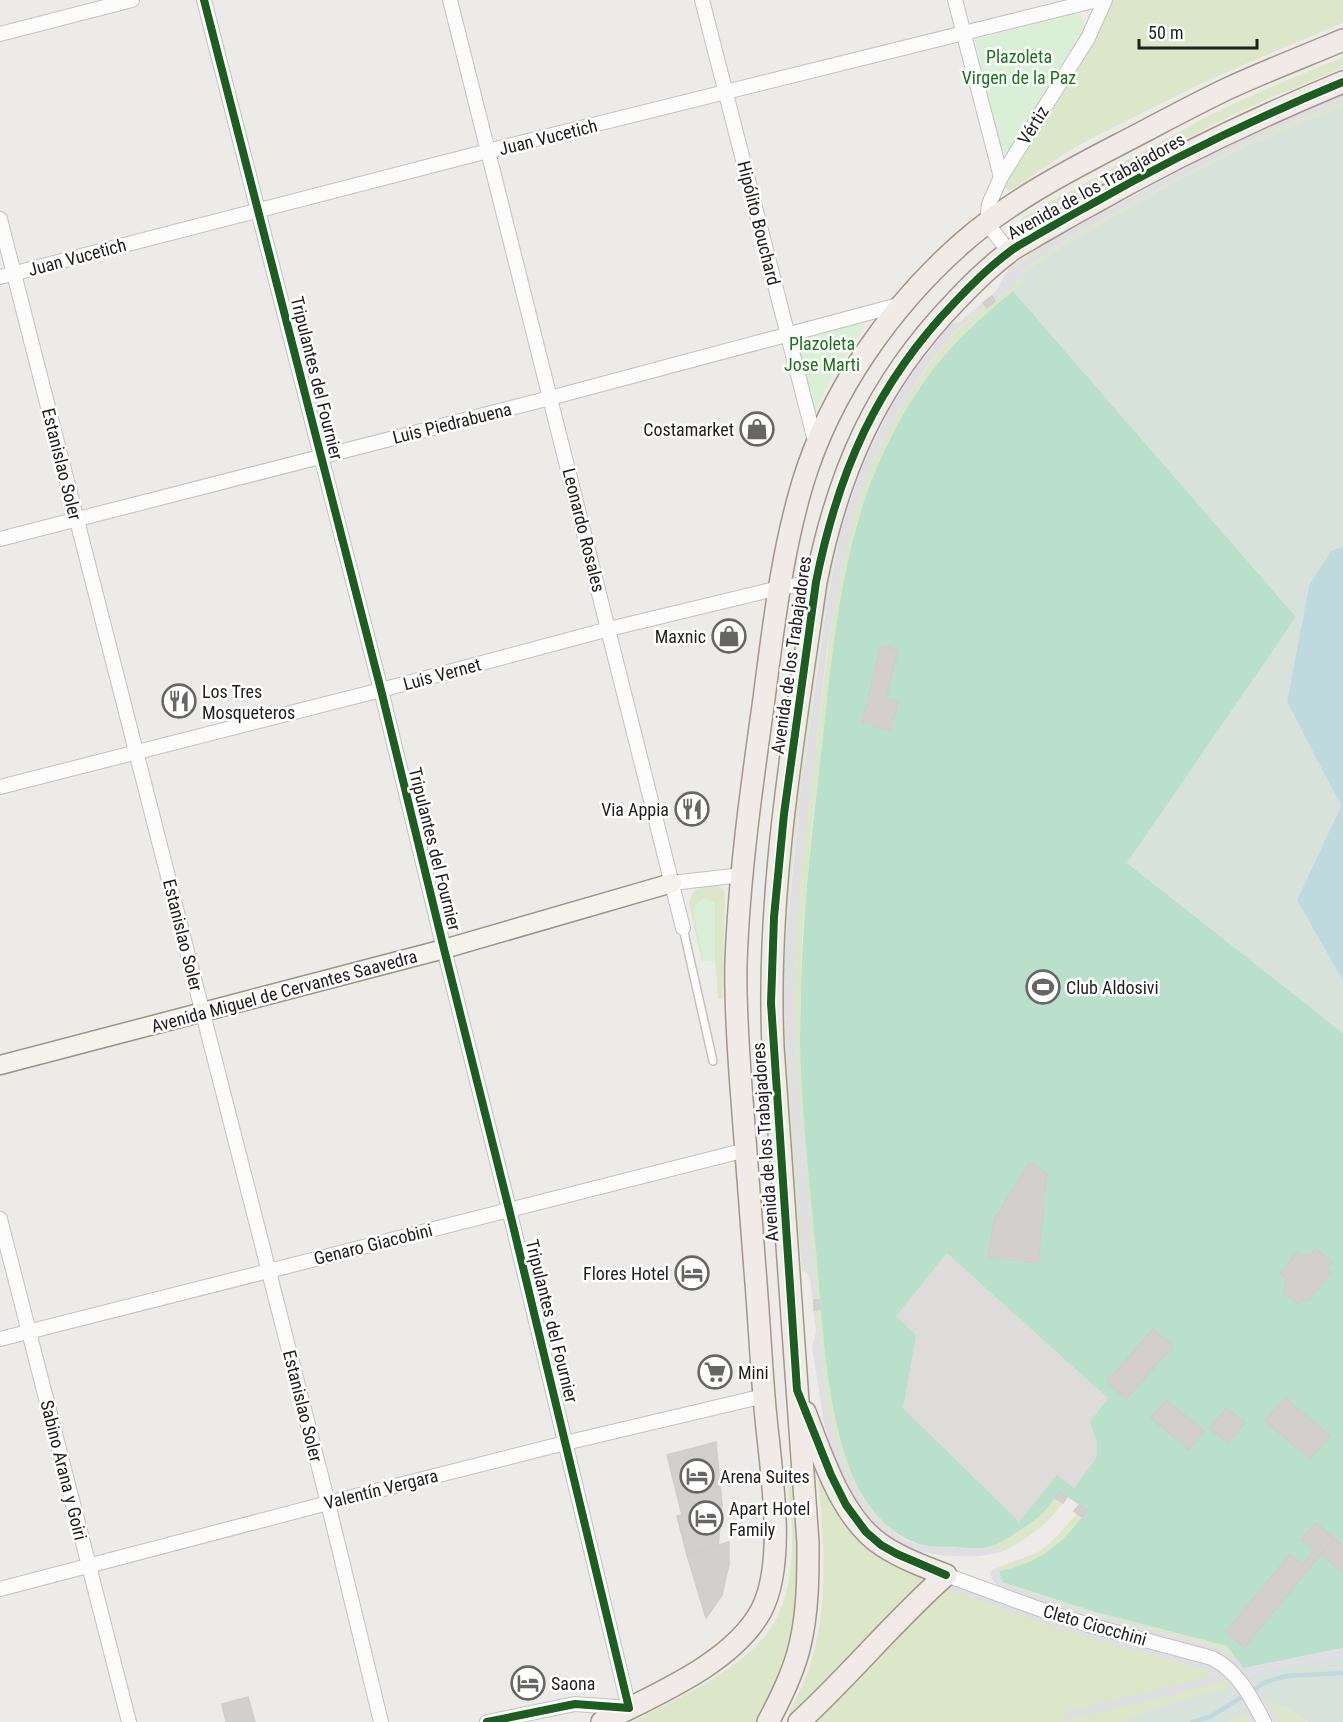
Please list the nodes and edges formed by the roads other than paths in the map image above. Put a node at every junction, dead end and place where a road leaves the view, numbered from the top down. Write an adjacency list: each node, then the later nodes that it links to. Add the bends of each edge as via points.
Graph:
1 (132, 0): 8 (street)
2 (204, 0): 15 (street, Tripulantes del Fournier)
3 (450, 0): 13 (street, Leonardo Rosales)
4 (702, 0): 12 (street, Hipólito Bouchard)
5 (955, 0): 9 (street)
6 (1097, 0): 9 (street, Juan Vucetich)
7 (1105, 0): 14 (street, Vértiz, via 1088,38)
8 (0, 34)
9 (964, 34): 12 (street, Juan Vucetich); 14 (street)
10 (1343, 40): 17 (main road, Avenida de los Trabajadores, via 1204,101 1065,174)
11 (1343, 82): 18 (main road, Avenida de los Trabajadores, via 1197,147)
12 (725, 93): 13 (street, Juan Vucetich); 21 (street, Hipólito Bouchard)
13 (488, 151): 15 (street, Juan Vucetich); 22 (street, Leonardo Rosales)
14 (1001, 177): 17 (street, Vértiz, via 989,204)
15 (258, 210): 19 (street, Juan Vucetich); 24 (street, Tripulantes del Fournier)
16 (0, 219): 19 (street, Estanislao Soler)
17 (987, 223): 18 (street); 20 (main road, Avenida de los Trabajadores, via 927,276)
18 (1009, 252): 27 (main road, Avenida de los Trabajadores, via 938,319 904,362 874,411 840,487)
19 (7, 275): 25 (street, Estanislao Soler)
20 (902, 304): 21 (street, Luis Piedrabuena); 23 (main road, Avenida de los Trabajadores, via 855,370)
21 (787, 334): 22 (street, Luis Piedrabuena); 23 (street, Hipólito Bouchard)
22 (550, 398): 24 (street, Luis Piedrabuena); 29 (street, Leonardo Rosales)
23 (816, 445): 28 (main road, Avenida de los Trabajadores, via 794,514)
24 (321, 457): 25 (street, Luis Piedrabuena); 30 (street, Tripulantes del Fournier)
25 (76, 519): 26 (street, Luis Piedrabuena); 31 (street, Estanislao Soler)
26 (0, 539)
27 (816, 582): 28 (street, Luis Vernet); 46 (main road, Avenida de los Trabajadores, via 784,814 771,1003)
28 (779, 588): 29 (street, Luis Vernet); 33 (main road, Avenida de los Trabajadores)
29 (609, 629): 30 (street, Luis Vernet); 34 (street, Leonardo Rosales)
30 (381, 690): 31 (street, Luis Vernet); 36 (street, Tripulantes del Fournier)
31 (137, 752): 32 (street, Luis Vernet); 37 (street, Estanislao Soler)
32 (0, 787)
33 (742, 875): 34 (street, Avenida Miguel de Cervantes Saavedra); 40 (main road, Avenida de los Trabajadores, via 736,965)
34 (672, 883): 35 (street, Leonardo Rosales); 36 (street, Avenida Miguel de Cervantes Saavedra)
35 (683, 928): 38 (lane, Leonardo Rosales)
36 (444, 949): 37 (street, Avenida Miguel de Cervantes Saavedra); 41 (street, Tripulantes del Fournier)
37 (203, 1012): 39 (street, Avenida Miguel de Cervantes Saavedra); 43 (street, Estanislao Soler)
38 (712, 1061)
39 (0, 1065)
40 (746, 1150): 41 (street, Genaro Giacobini); 47 (main road, Avenida de los Trabajadores)
41 (509, 1209): 43 (street, Genaro Giacobini); 48 (street, Tripulantes del Fournier)
42 (0, 1219): 44 (street, Sabino Arana y Goiri)
43 (269, 1271): 44 (street, Genaro Giacobini); 49 (street, Estanislao Soler)
44 (29, 1332): 45 (street, Genaro Giacobini); 50 (street, Sabino Arana y Goiri)
45 (0, 1339)
46 (797, 1390): 51 (main road, via 831,1475 866,1532 897,1554); 58 (main road, Avenida de los Trabajadores, via 808,1543 806,1615 791,1674)
47 (764, 1396): 48 (street, Valentín Vergara); 53 (main road, Avenida de los Trabajadores, via 775,1550 769,1592 741,1638 726,1652)
48 (566, 1443): 49 (street, Valentín Vergara); 53 (street, Tripulantes del Fournier)
49 (328, 1503): 50 (street, Valentín Vergara); 55 (street, Estanislao Soler)
50 (89, 1567): 52 (street, Valentín Vergara); 54 (street, Sabino Arana y Goiri)
51 (946, 1575): 59 (main road); 60 (street, Cleto Ciocchini, via 1089,1625 1212,1658 1240,1681)
52 (0, 1590)
53 (630, 1708): 56 (street, via 575,1704); 57 (main road, Avenida de los Trabajadores)
54 (129, 1722)
55 (381, 1722)
56 (487, 1722)
57 (602, 1722)
58 (768, 1722)
59 (799, 1722)
60 (1264, 1722)

